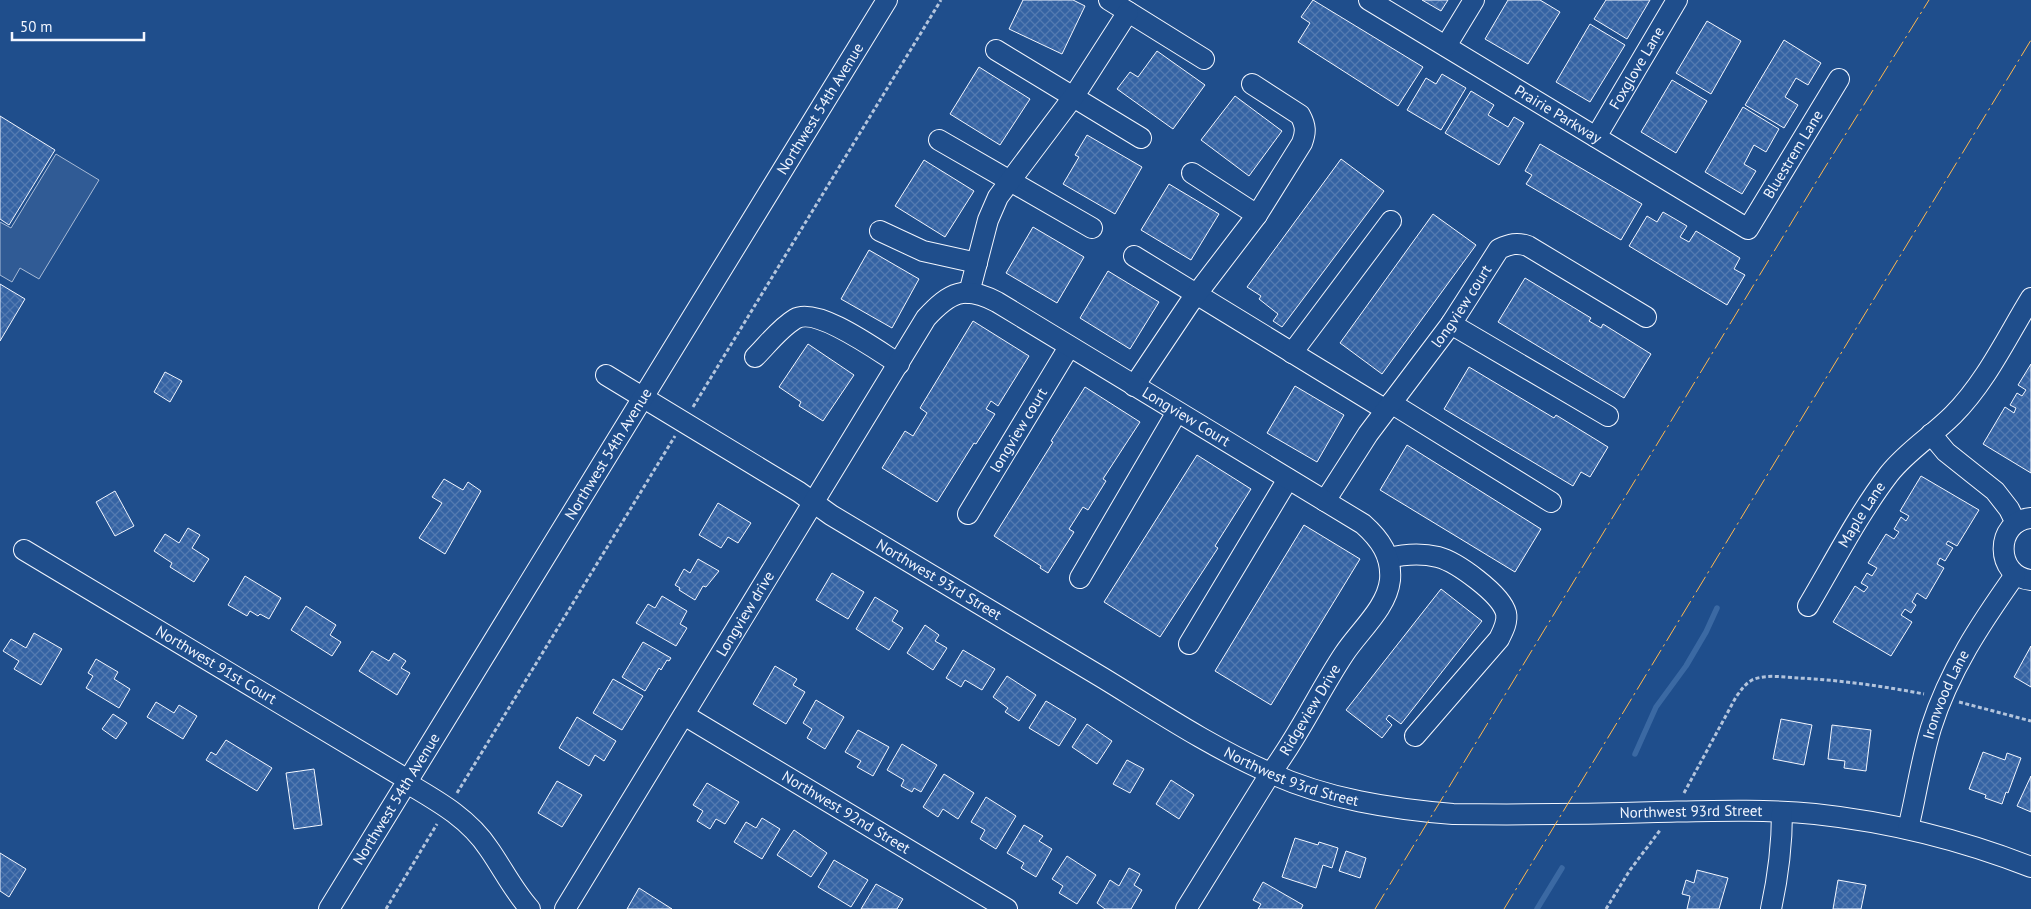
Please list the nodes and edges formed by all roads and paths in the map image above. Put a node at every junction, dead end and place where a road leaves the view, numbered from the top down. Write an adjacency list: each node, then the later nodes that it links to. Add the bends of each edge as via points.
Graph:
1 (887, 0): 37 (street, Northwest 54th Avenue)
2 (941, 0): 41 (path)
3 (1109, 0): 7 (street)
4 (1369, 0): 8 (street, Prairie Parkway)
5 (1474, 0): 8 (street)
6 (1678, 0): 14 (street, Foxglove Lane)
7 (1128, 12): 10 (street); 13 (street)
8 (1446, 46): 14 (street, Prairie Parkway)
9 (996, 50): 13 (street)
10 (1204, 59)
11 (1840, 79): 22 (street, Bluestrem Lane)
12 (1252, 84): 19 (street, longview court, via 1300,115 1306,134)
13 (1074, 96): 15 (street); 18 (street)
14 (1596, 137): 22 (street, Prairie Parkway)
15 (1141, 138)
16 (939, 140): 18 (street)
17 (1192, 173): 19 (street)
18 (1009, 182): 21 (street); 25 (street, via 998,196 988,220)
19 (1257, 215): 27 (street, longview court)
20 (1390, 221): 32 (street)
21 (1092, 228)
22 (1748, 229)
23 (880, 232): 25 (street, via 923,251)
24 (1134, 256): 27 (street)
25 (977, 263): 26 (street)
26 (969, 293): 31 (street, Longview Court, via 984,296); 34 (street, Longview drive, via 954,294 942,300 926,318)
27 (1196, 295): 32 (street); 36 (street, longview court)
28 (2031, 298): 42 (street, Maple Lane, via 1971,394)
29 (1646, 317): 30 (street, longview court, via 1528,246 1510,244 1493,258)
30 (1451, 324): 38 (street, longview court); 40 (street)
31 (1069, 346): 36 (street, Longview Court); 47 (street, longview court)
32 (1292, 353): 38 (street)
33 (755, 357): 34 (street, via 784,328 804,316 828,321)
34 (899, 364): 46 (street, Longview drive)
35 (606, 375): 37 (street, Northwest 93rd Street)
36 (1134, 386): 39 (street, Longview Court)
37 (644, 398): 41 (street, Northwest 93rd Street); 60 (street, Northwest 54th Avenue)
38 (1389, 407): 44 (street, longview court); 45 (street)
39 (1177, 412): 43 (street, Longview Court); 51 (street, longview court)
40 (1608, 416)
41 (684, 422): 46 (street, Northwest 93rd Street); 63 (path)
42 (1931, 434): 48 (street, via 1946,452 1994,491); 53 (street, Maple Lane, via 1890,473)
43 (1288, 479): 44 (street, Longview Court); 54 (street)
44 (1324, 501): 50 (street, Longview Court, via 1363,524 1375,535)
45 (1551, 502)
46 (814, 503): 56 (street, Longview drive); 59 (street, Northwest 93rd Street, via 1196,734)
47 (968, 514)
48 (2024, 521): 52 (street, Ironwood Lane, via 2009,530 2003,549 2008,568)
49 (24, 550): 60 (street, Northwest 91st Court)
50 (1388, 558): 58 (street, via 1420,554 1439,557 1456,565 1491,592 1507,615 1499,639); 59 (street, Ridgeview Drive, via 1390,580 1386,595 1344,653)
51 (1080, 578)
52 (2023, 578): 55 (street, Ironwood Lane, via 1965,649)
53 (1808, 606)
54 (1189, 644)
55 (1943, 697): 57 (path); 61 (path, via 1846,681 1789,677 1753,680 1736,697); 66 (street, Ironwood Lane, via 1931,728)
56 (684, 715): 71 (street, Longview drive); 72 (street, Northwest 92nd Street)
57 (2031, 721)
58 (1415, 736)
59 (1270, 774): 64 (street, Northwest 93rd Street, via 1364,802 1418,811 1459,814); 73 (street, Ridgeview Drive)
60 (408, 780): 63 (street, Northwest 91st Court, via 412,786); 68 (street, Northwest 54th Avenue)
61 (1685, 791): 62 (path); 64 (path)
62 (1677, 792)
63 (448, 808): 69 (path); 70 (street, Northwest 91st Court, via 489,848)
64 (1674, 812): 65 (street, Northwest 93rd Street); 74 (path, via 1630,870)
65 (1782, 812): 66 (street, Northwest 93rd Street); 75 (street, via 1777,884)
66 (1908, 829): 67 (street, Northwest 93rd Street, via 1996,853)
67 (2031, 867)
68 (329, 909)
69 (386, 909)
70 (530, 909)
71 (565, 909)
72 (1007, 909)
73 (1186, 909)
74 (1606, 909)
75 (1771, 909)

